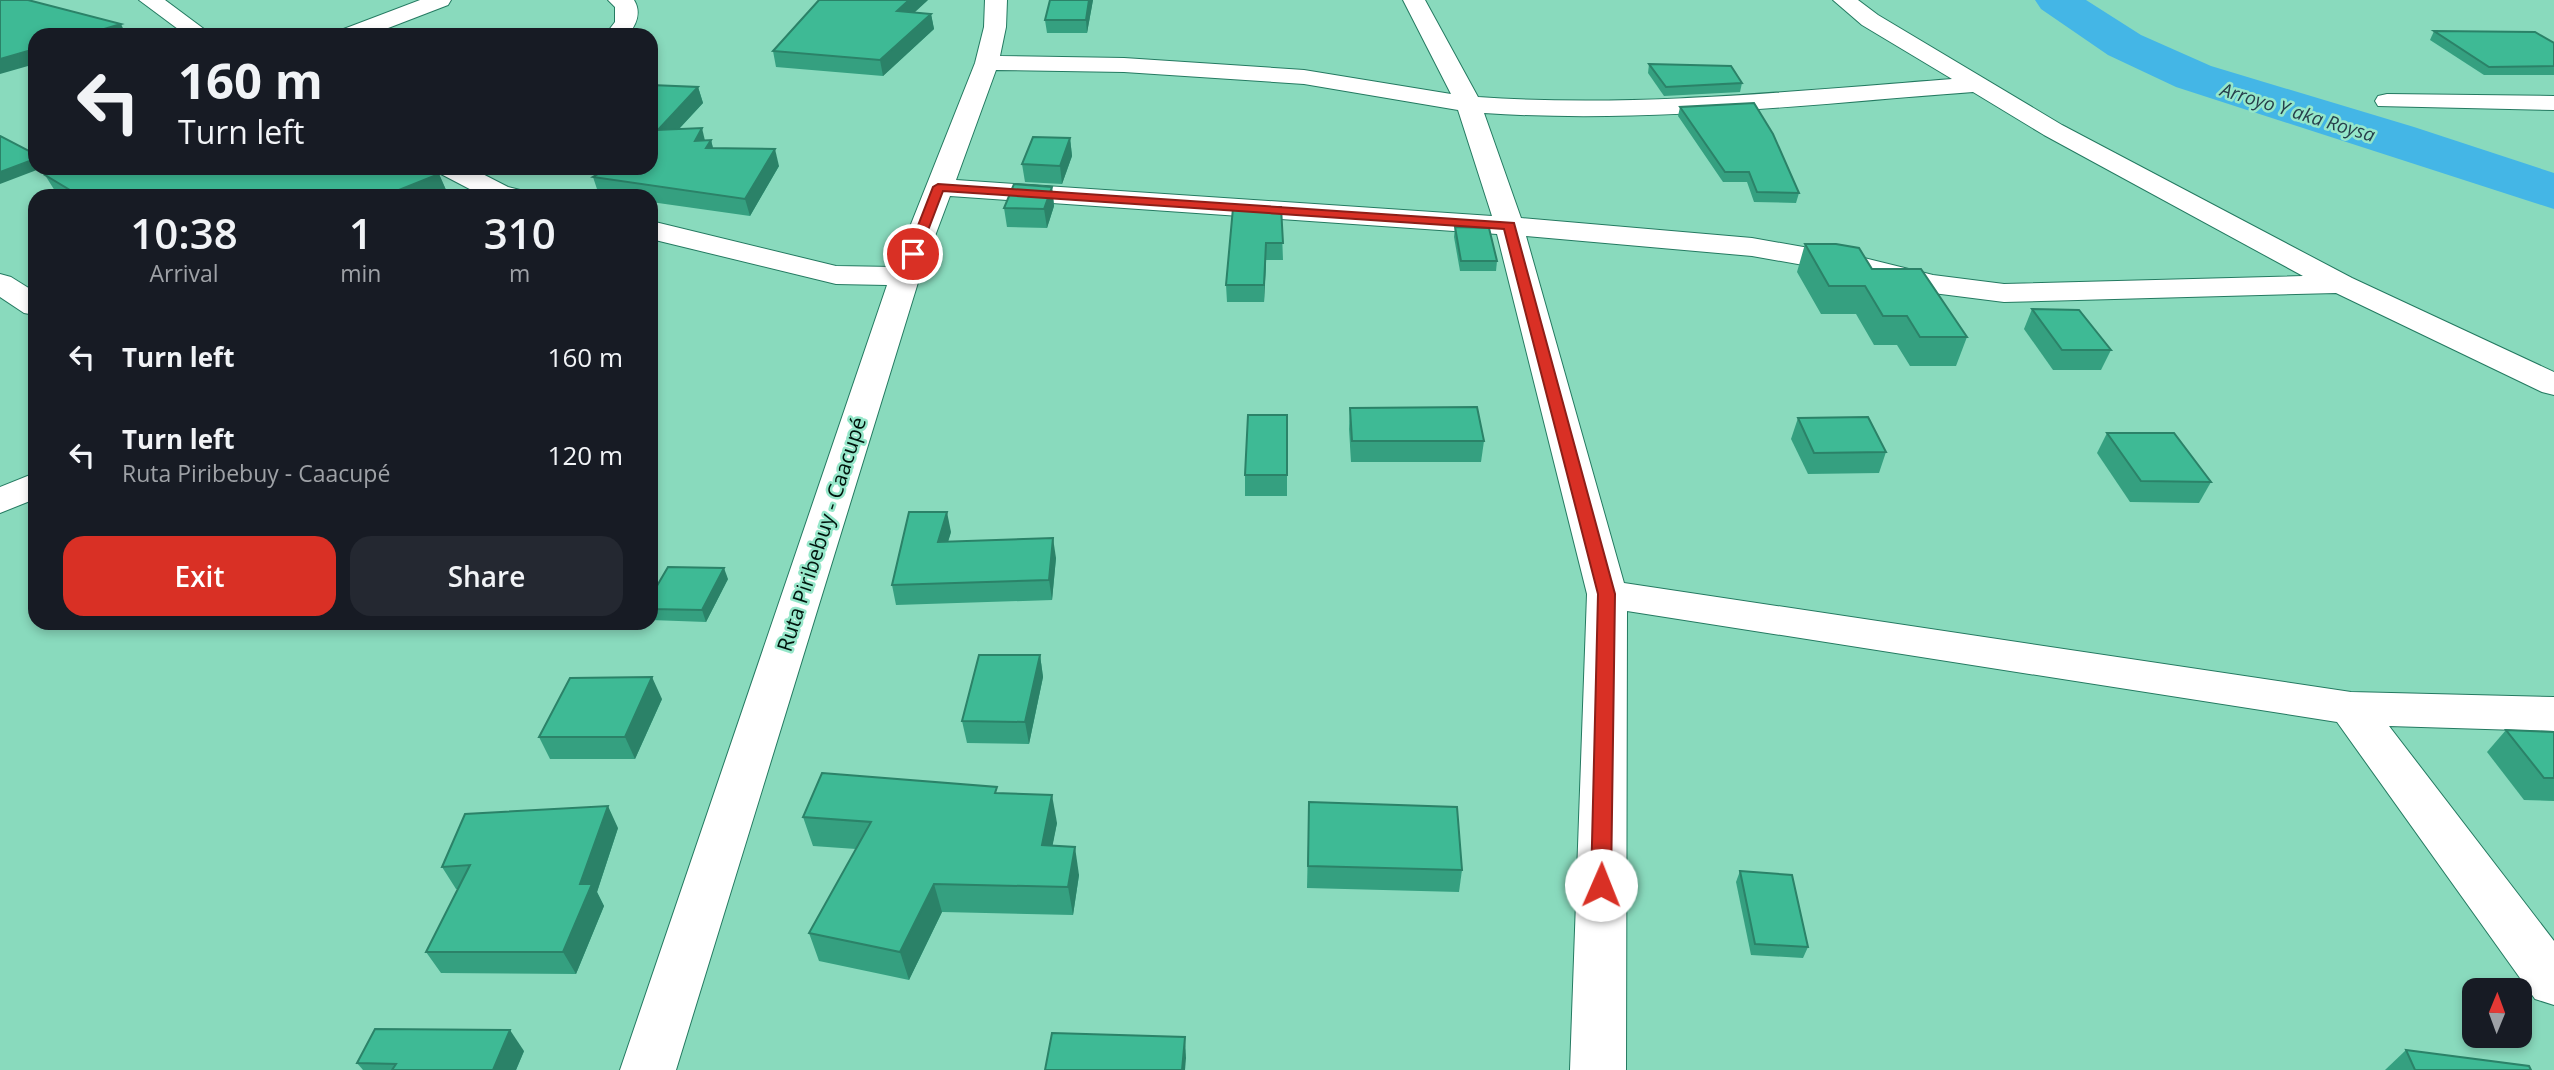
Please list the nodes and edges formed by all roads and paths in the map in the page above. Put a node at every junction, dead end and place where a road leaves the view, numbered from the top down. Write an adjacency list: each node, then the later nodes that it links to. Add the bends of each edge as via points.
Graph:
1 (150, 0): 7 (street)
2 (440, 0): 8 (street)
3 (619, 0): 9 (street, via 626,4)
4 (996, 0): 10 (street, Ruta Piribebuy - Caacupé)
5 (1414, 0): 14 (street)
6 (1844, 0): 11 (street)
7 (191, 28)
8 (367, 28)
9 (622, 28)
10 (987, 63): 14 (street, via 1124,65 1304,77); 16 (street, Ruta Piribebuy - Caacupé)
11 (1975, 85): 14 (street, via 1674,107 1540,109); 22 (street)
12 (2387, 101): 13 (street)
13 (2554, 103)
14 (1469, 104): 18 (street)
15 (464, 175): 17 (street)
16 (938, 187): 18 (street); 20 (street, Ruta Piribebuy - Caacupé)
17 (490, 189)
18 (1509, 226): 22 (street, via 1752,247 1933,284 2004,293); 27 (street)
19 (658, 232): 20 (street, via 836,275)
20 (905, 276): 31 (street, Ruta Piribebuy - Caacupé)
21 (0, 283): 23 (street)
22 (2341, 284): 24 (street)
23 (28, 301)
24 (2554, 385)
25 (28, 488): 26 (street)
26 (0, 501)
27 (1607, 594): 28 (street); 32 (street)
28 (2351, 708): 29 (street); 30 (street)
29 (2554, 714)
30 (2554, 982)
31 (648, 1070)
32 (1598, 1070)

